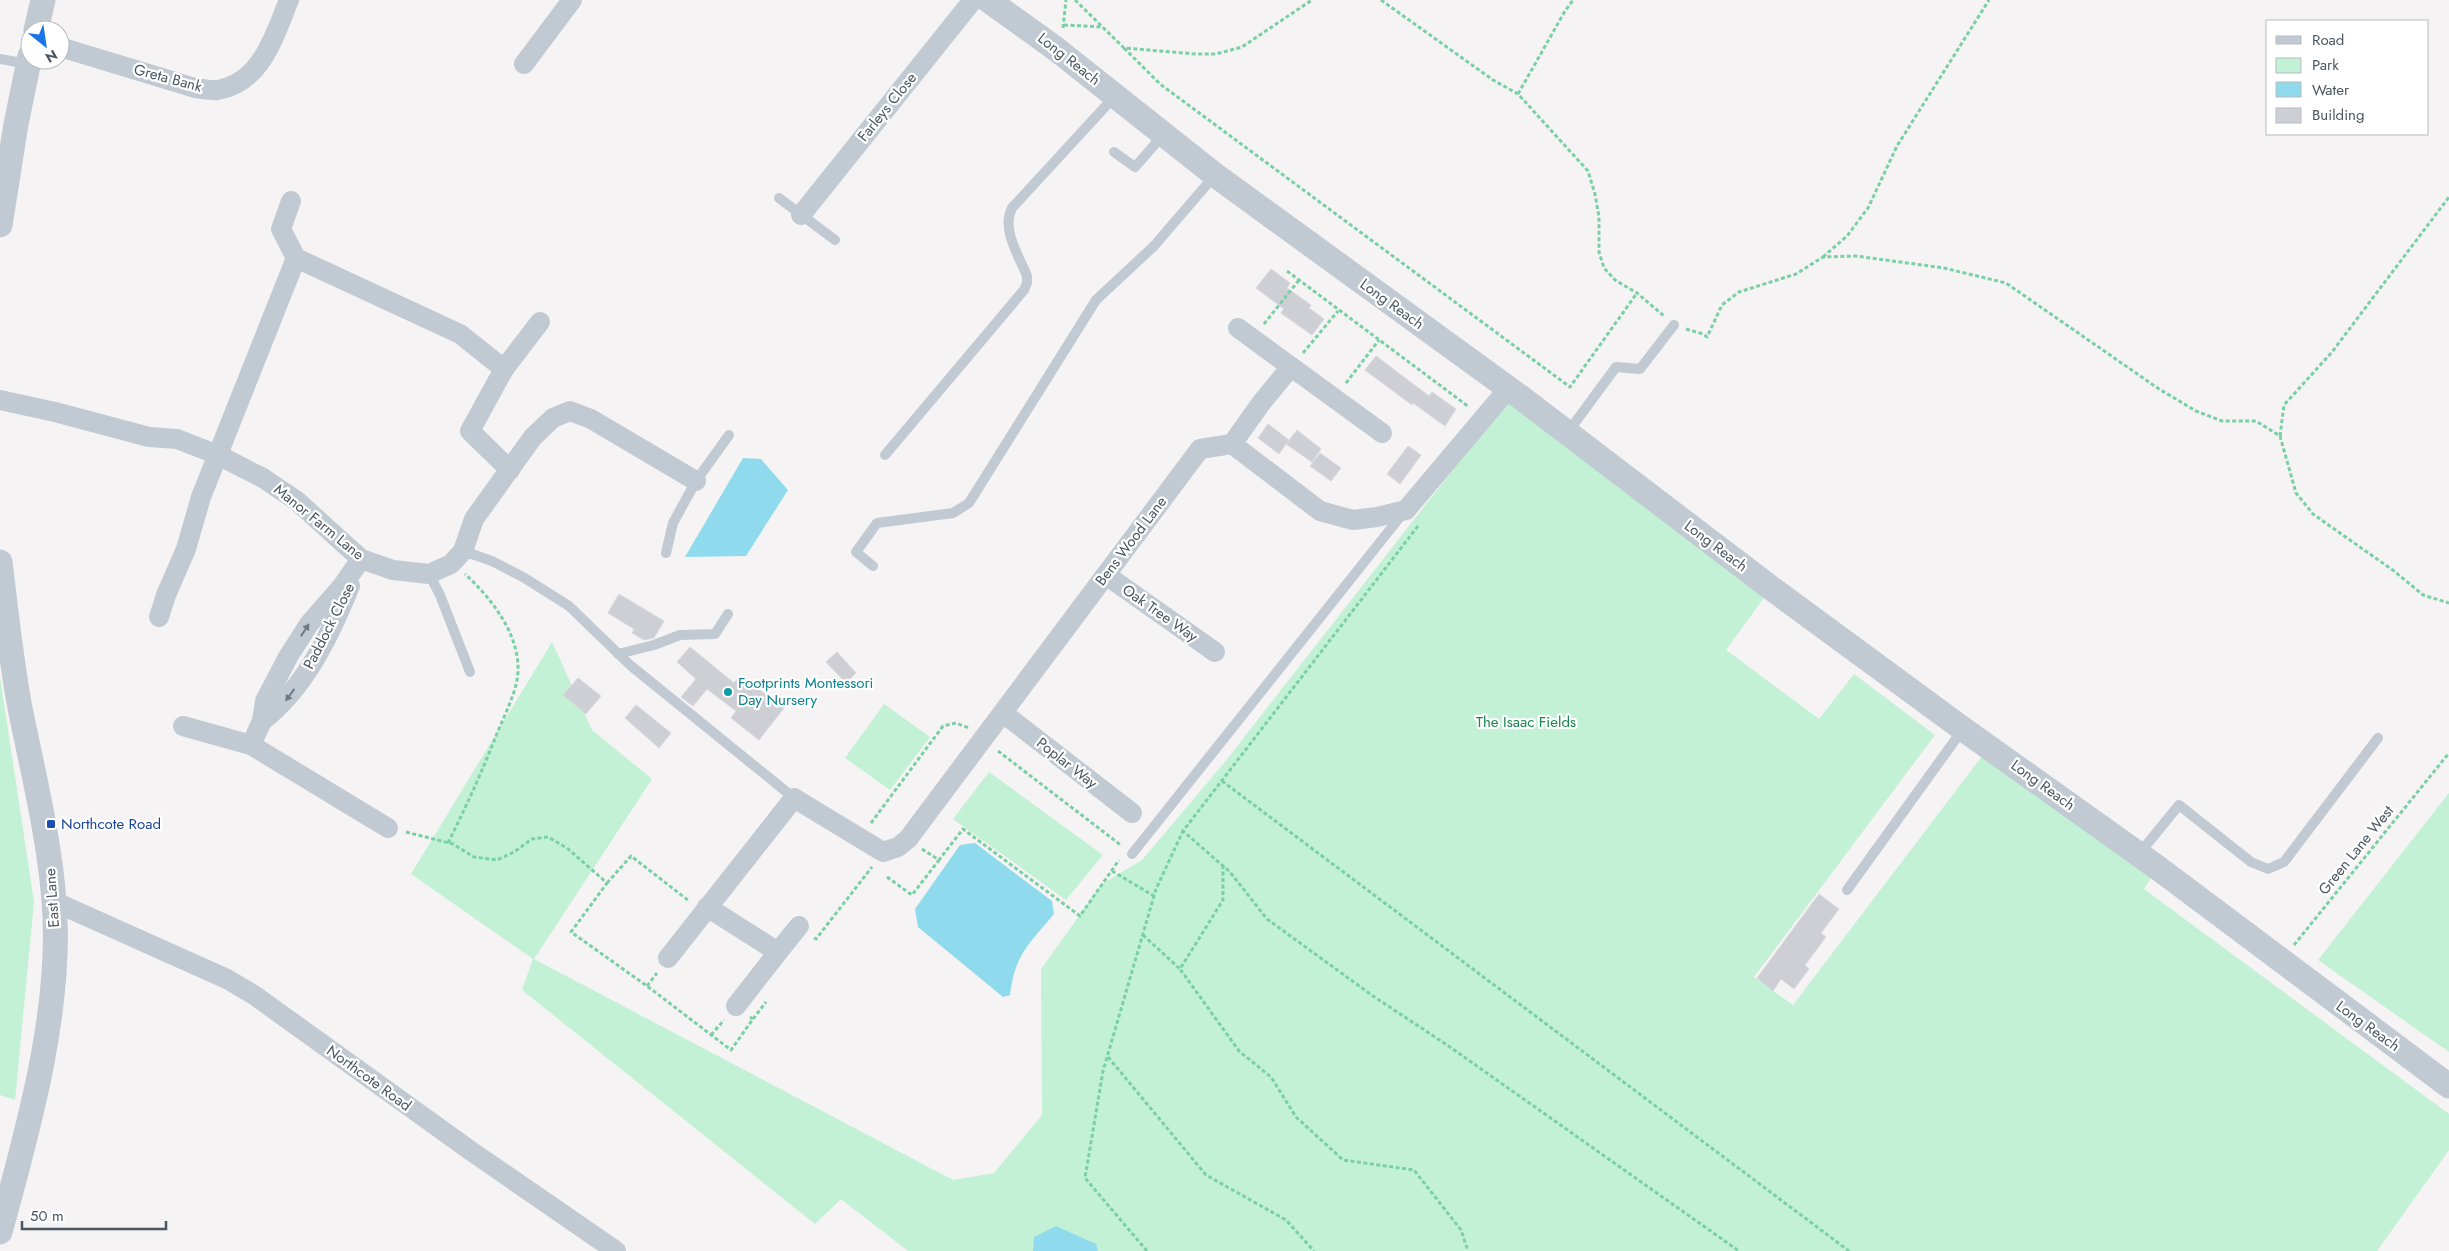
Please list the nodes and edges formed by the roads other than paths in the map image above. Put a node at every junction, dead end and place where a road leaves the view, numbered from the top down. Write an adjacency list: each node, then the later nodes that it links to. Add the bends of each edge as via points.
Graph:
1 (43, 0): 6 (street)
2 (289, 0): 7 (street, Greta Bank, via 268,50 255,71 238,84 216,90 195,88)
3 (572, 0): 10 (street)
4 (973, 0): 18 (street, Farleys Close)
5 (988, 0): 12 (street, Long Reach, via 1057,34)
6 (38, 20)
7 (70, 49)
8 (0, 59): 9 (lane)
9 (20, 60)
10 (524, 64)
11 (27, 70): 19 (street)
12 (1116, 95): 13 (street, Long Reach); 34 (lane, via 1008,216 1008,226 1027,276 1024,290)
13 (1165, 133): 14 (lane, via 1135,167); 15 (street, Long Reach)
14 (1114, 152)
15 (1215, 174): 27 (street, Long Reach); 42 (lane, via 1154,246 1096,300 969,503 953,513 876,523 856,552)
16 (779, 198): 18 (lane)
17 (291, 201): 21 (street, via 281,229)
18 (801, 215): 20 (lane)
19 (0, 226)
20 (834, 240)
21 (296, 258): 26 (street, via 460,334); 33 (street)
22 (540, 322): 26 (street)
23 (1674, 326): 30 (lane, via 1640,369 1616,367)
24 (1245, 333): 25 (street)
25 (1290, 368): 29 (street); 32 (street)
26 (504, 369): 35 (street, via 470,431)
27 (1508, 389): 30 (street, Long Reach); 37 (street)
28 (0, 400): 33 (street, Manor Farm Lane, via 149,437 177,439)
29 (1382, 433)
30 (1567, 433): 52 (street, Long Reach)
31 (729, 435): 36 (lane)
32 (1232, 444): 37 (street, via 1320,511 1353,520); 44 (street, Bens Wood Lane, via 1200,449)
33 (218, 455): 39 (street, Manor Farm Lane, via 263,478 296,501); 46 (street)
34 (886, 455)
35 (510, 470): 36 (street, via 533,437 553,418 570,411 591,419); 40 (street, via 474,520)
36 (696, 481): 38 (lane, via 673,524)
37 (1414, 516): 58 (lane)
38 (666, 553)
39 (361, 558): 43 (street, Manor Farm Lane, via 393,570); 54 (street, Paddock Close, via 343,585 309,624 288,657 266,701 262,721)
40 (457, 558): 43 (street); 48 (lane, via 508,569 569,606)
41 (0, 562): 61 (street, East Lane, via 11,652 43,816)
42 (873, 566)
43 (428, 574): 49 (lane, via 440,595)
44 (1106, 575): 47 (street, Oak Tree Way); 50 (street, Bens Wood Lane)
45 (728, 614): 48 (lane, via 715,634 680,635)
46 (160, 617)
47 (1214, 652)
48 (618, 654): 55 (lane)
49 (470, 672)
50 (1003, 713): 55 (street, Bens Wood Lane, via 908,839 898,847 883,852); 56 (street, Poplar Way)
51 (183, 726): 54 (street)
52 (1963, 730): 59 (street, Long Reach); 60 (lane)
53 (2378, 738): 59 (lane, via 2284,862 2268,869 2251,862 2179,805)
54 (251, 745): 57 (street)
55 (794, 798): 62 (street)
56 (1132, 813)
57 (388, 828)
58 (1129, 851)
59 (2139, 854): 67 (street, Long Reach)
60 (1847, 890)
61 (54, 902): 68 (street, East Lane, via 53,982 42,1058); 69 (street, Northcote Road, via 254,995)
62 (705, 910): 64 (street); 65 (street)
63 (799, 926): 64 (street)
64 (778, 952): 66 (street)
65 (668, 958)
66 (736, 1006)
67 (2449, 1086)
68 (0, 1232)
69 (616, 1251)

